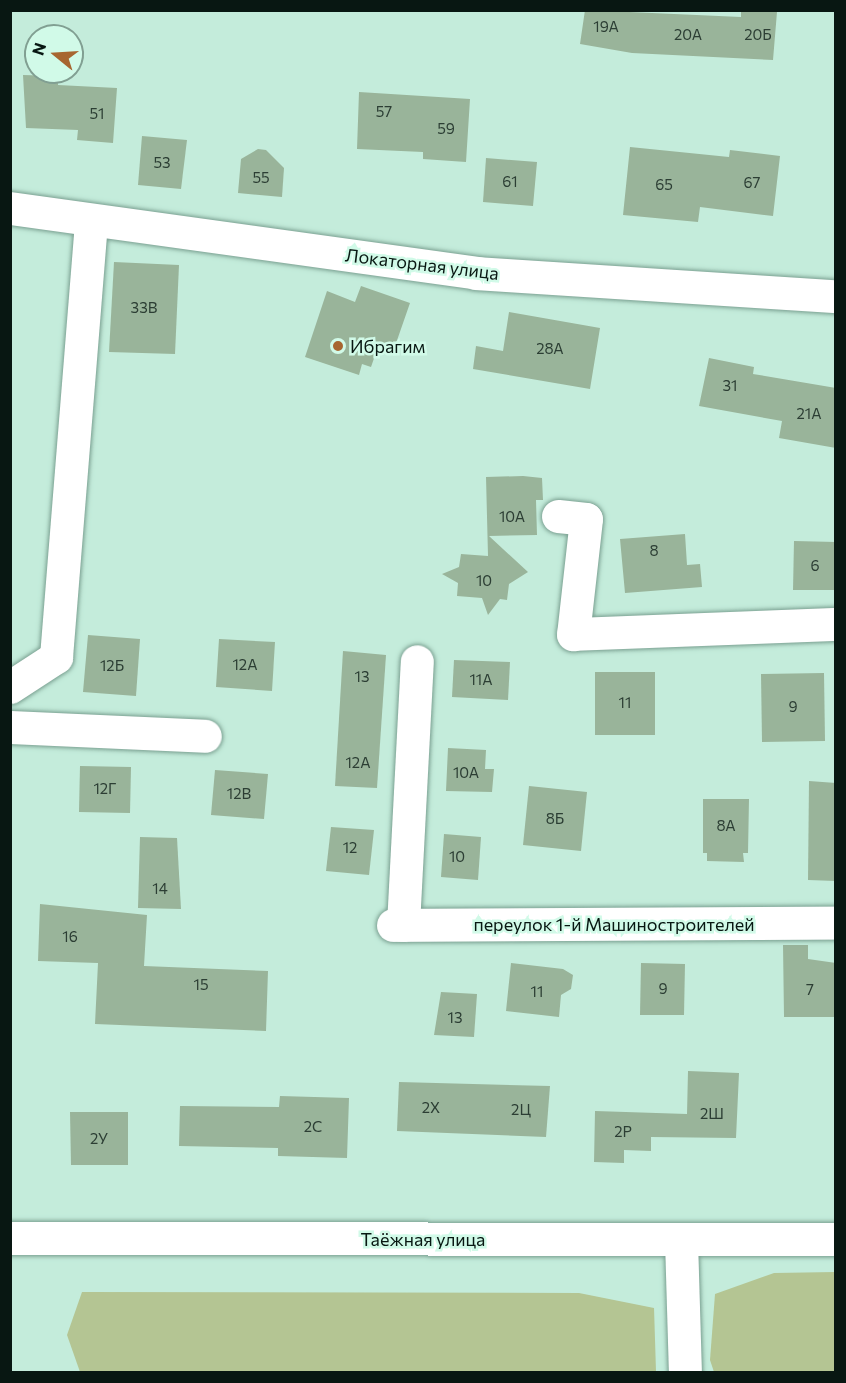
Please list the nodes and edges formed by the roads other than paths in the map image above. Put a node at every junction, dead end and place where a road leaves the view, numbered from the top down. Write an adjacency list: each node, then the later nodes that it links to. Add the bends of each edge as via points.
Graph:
1 (10, 208): 2 (street, Локаторная улица)
2 (91, 220): 3 (street, Локаторная улица, via 476,273); 7 (street, via 56,657)
3 (836, 296)
4 (558, 516): 5 (street, via 586,519 573,634)
5 (836, 624)
6 (417, 661): 10 (street, переулок 1-й Машиностроителей, via 398,925)
7 (10, 687)
8 (10, 727): 9 (street)
9 (205, 736)
10 (836, 923)
11 (10, 1238): 13 (street, Таёжная улица)
12 (836, 1239): 13 (street, Таёжная улица)
13 (681, 1240): 14 (street)
14 (685, 1372)

